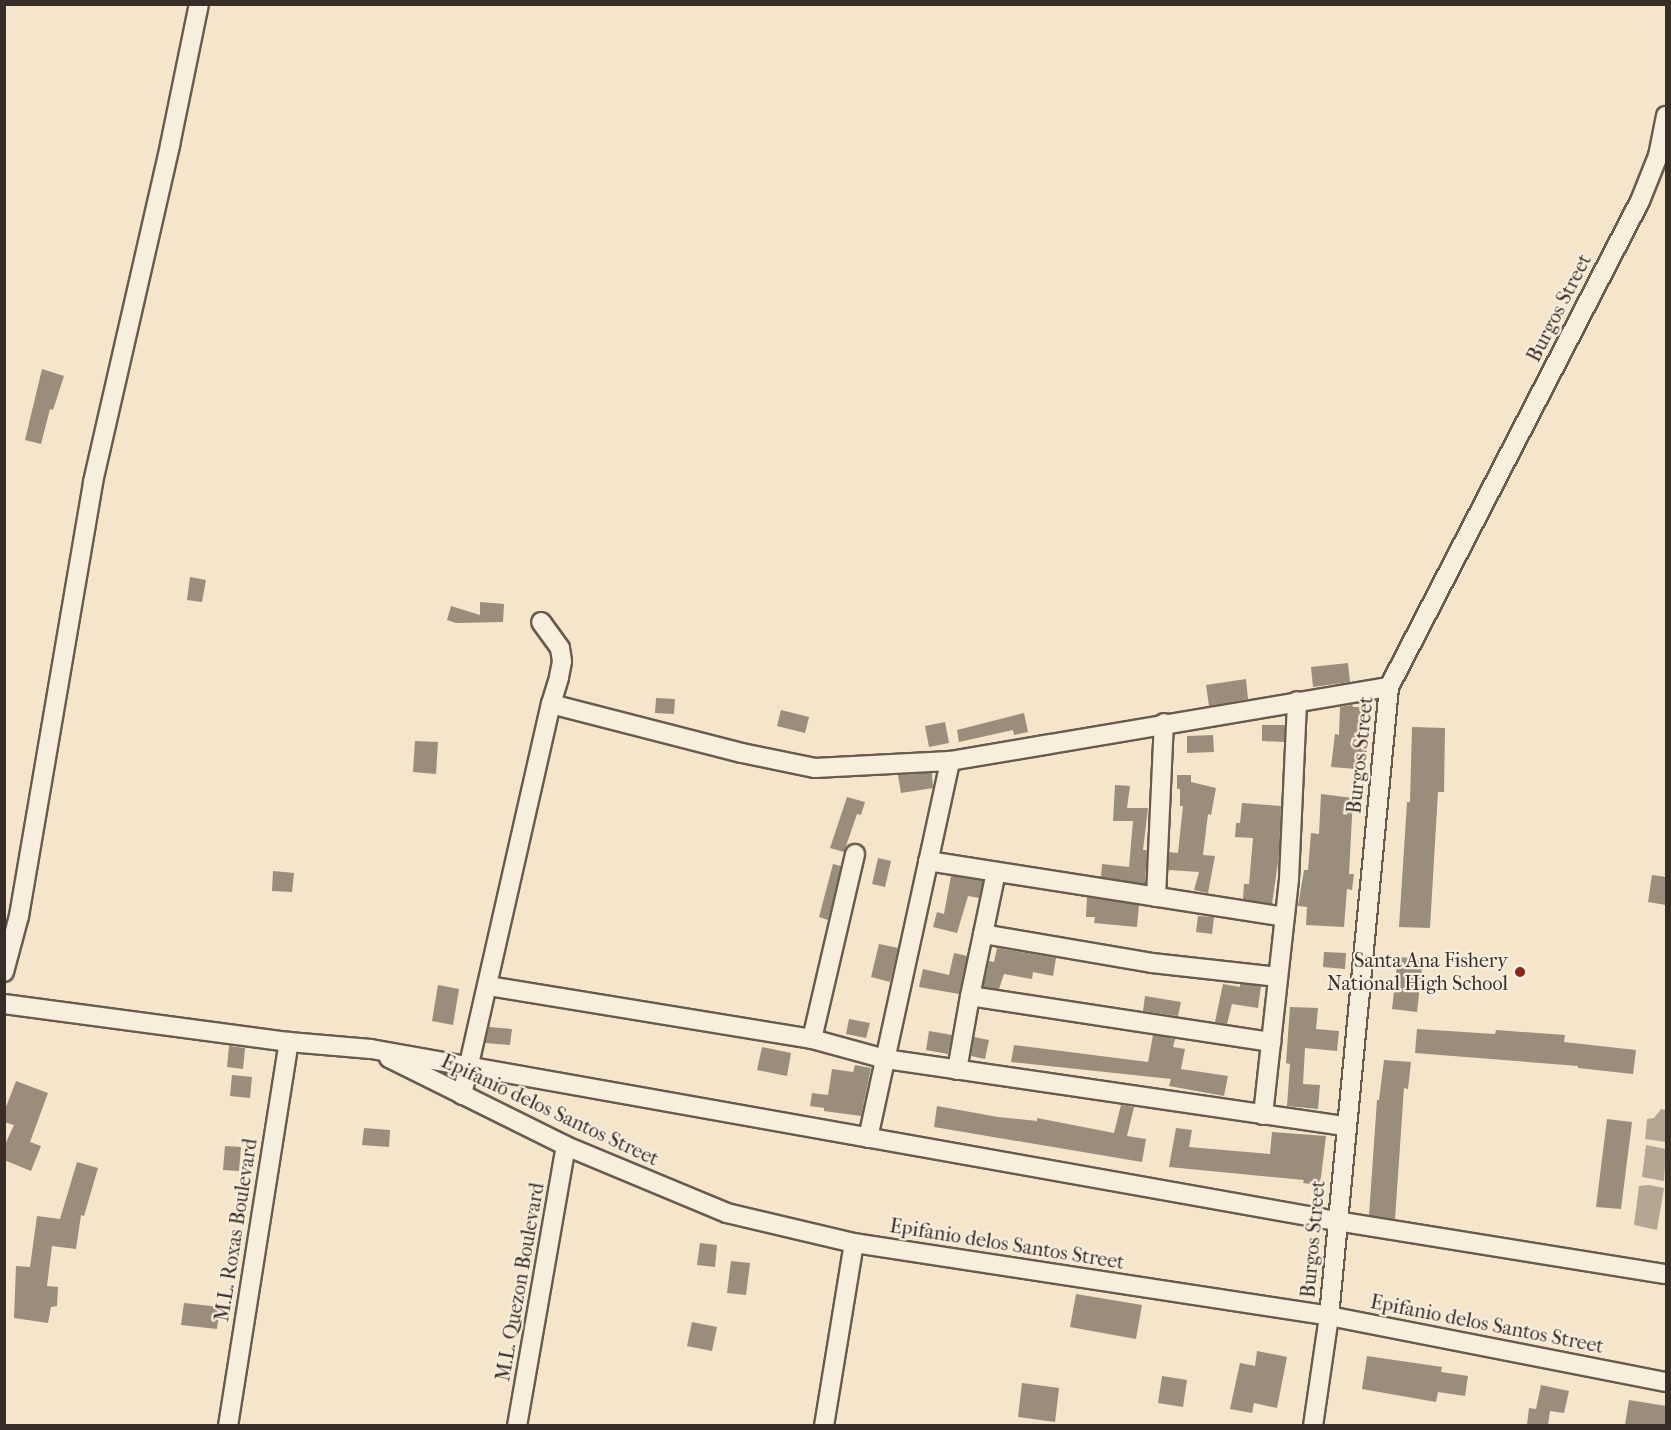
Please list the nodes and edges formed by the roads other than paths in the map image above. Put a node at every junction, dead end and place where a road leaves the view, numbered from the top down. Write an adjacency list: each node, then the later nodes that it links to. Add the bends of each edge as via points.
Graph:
1 (200, 4): 15 (street, via 93,482 19,916)
2 (1666, 116): 4 (street, Burgos Street, via 1659,156 1640,201)
3 (541, 622): 6 (street, via 555,639 562,661)
4 (1389, 687): 5 (street); 29 (street, Burgos Street)
5 (1297, 701): 7 (street); 13 (street)
6 (551, 704): 8 (street, via 815,768); 17 (street)
7 (1164, 723): 8 (street); 12 (street)
8 (950, 761): 10 (street)
9 (855, 854): 20 (street)
10 (928, 861): 11 (street); 24 (street)
11 (996, 872): 12 (street); 14 (street)
12 (1156, 897): 13 (street)
13 (1285, 917): 16 (street)
14 (983, 934): 16 (street, via 1152,963); 18 (street)
15 (4, 972)
16 (1278, 977): 22 (street)
17 (489, 986): 20 (street); 25 (street)
18 (970, 996): 22 (street); 26 (street)
19 (4, 1004): 21 (street)
20 (812, 1039): 24 (street)
21 (289, 1042): 23 (street); 37 (street, M.L. Roxas Boulevard)
22 (1272, 1042): 28 (street)
23 (371, 1049): 25 (street); 27 (street, Epifanio delos Santos Street)
24 (885, 1059): 26 (street); 30 (street)
25 (470, 1067): 27 (street); 30 (street)
26 (957, 1070): 28 (street)
27 (462, 1095): 31 (street, Epifanio delos Santos Street)
28 (1263, 1115): 29 (street)
29 (1346, 1126): 32 (street, Burgos Street)
30 (867, 1138): 32 (street)
31 (566, 1146): 33 (street, Epifanio delos Santos Street, via 727,1213); 38 (street, M.L. Quezon Boulevard)
32 (1337, 1221): 34 (street); 35 (street, Burgos Street)
33 (854, 1243): 35 (street, Epifanio delos Santos Street); 39 (street)
34 (1666, 1274)
35 (1329, 1316): 36 (street, Epifanio delos Santos Street); 40 (street, Burgos Street)
36 (1666, 1382)
37 (228, 1425)
38 (517, 1425)
39 (824, 1425)
40 (1313, 1425)

